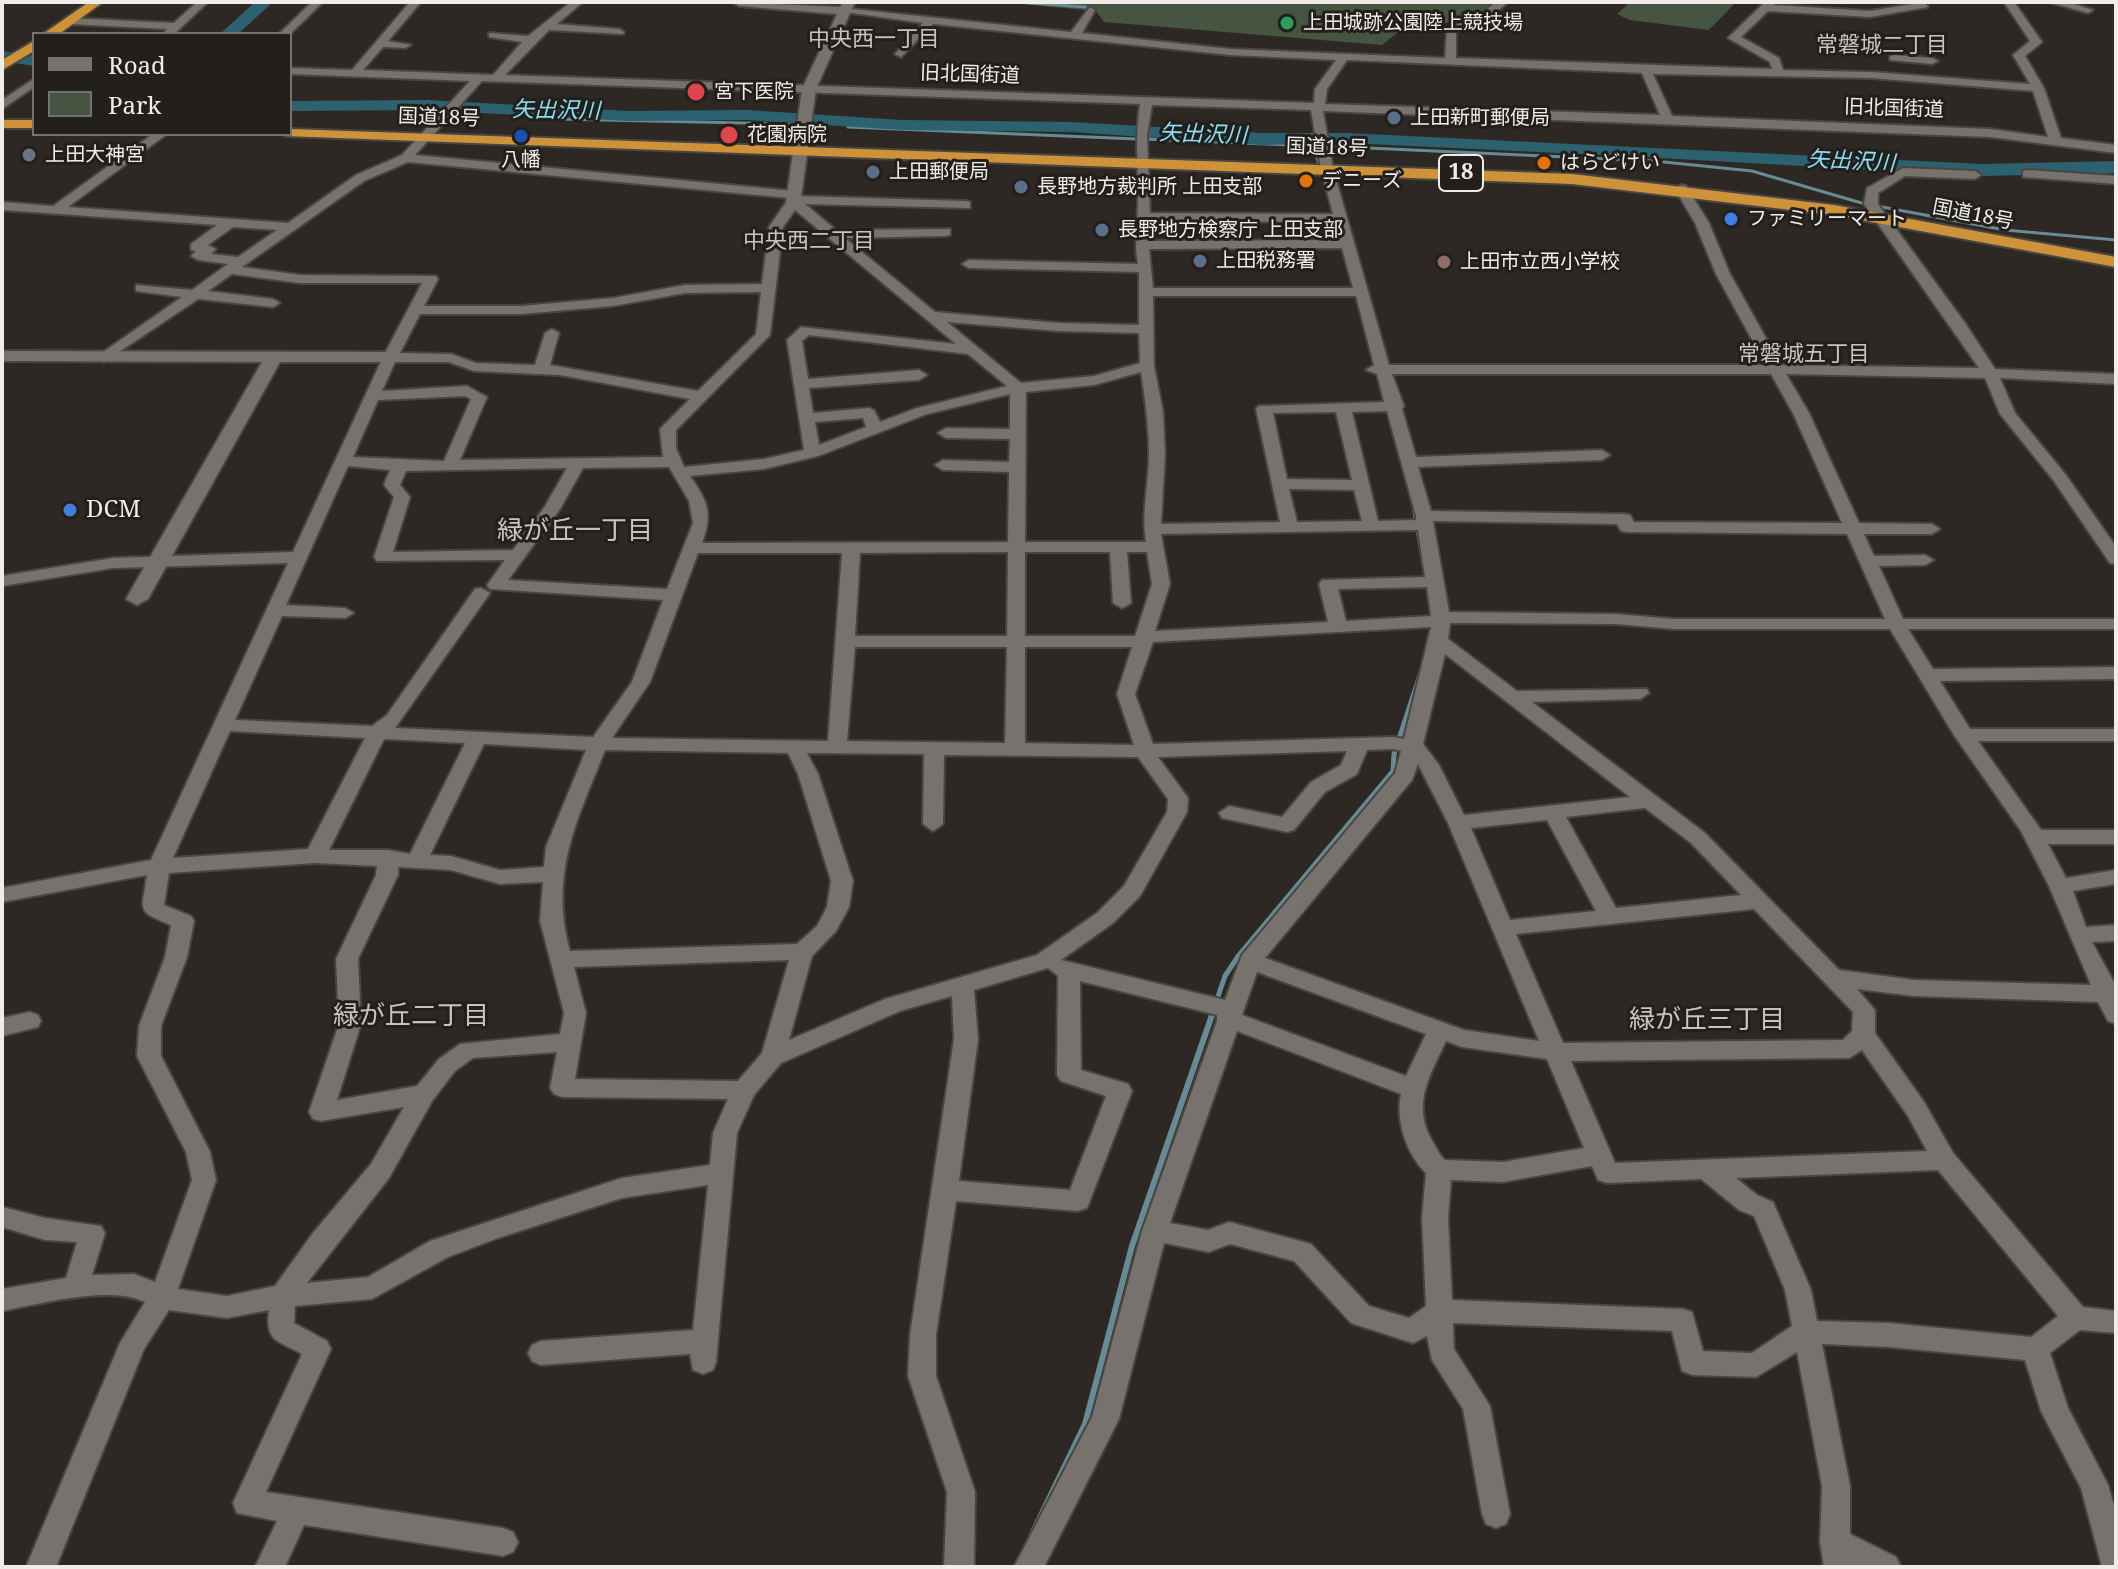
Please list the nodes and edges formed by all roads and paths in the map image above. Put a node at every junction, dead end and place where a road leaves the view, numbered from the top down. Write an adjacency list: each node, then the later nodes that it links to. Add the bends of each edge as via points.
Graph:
1 (97, 2): 17 (highway)
2 (203, 2): 19 (street)
3 (318, 2): 21 (street)
4 (416, 2): 26 (street)
5 (578, 2): 18 (street)
6 (739, 2): 13 (street)
7 (1503, 2): 33 (street, via 1480,20 1451,30)
8 (2009, 2): 42 (street, via 2036,42 2019,55)
9 (2054, 2): 10 (street)
10 (2066, 2): 15 (street)
11 (1769, 5): 12 (street, via 1870,14); 37 (street, via 1734,38 1775,60)
12 (1924, 5)
13 (846, 6): 16 (street); 43 (street)
14 (1090, 10): 24 (street)
15 (2088, 10)
16 (931, 20): 24 (street); 29 (street)
17 (69, 21): 19 (street); 20 (highway)
18 (548, 27): 22 (street); 25 (street)
19 (172, 30)
20 (53, 32)
21 (286, 32)
22 (619, 32)
23 (493, 35): 25 (street)
24 (1075, 35): 30 (street)
25 (530, 40): 40 (street)
26 (380, 44): 27 (street); 36 (street)
27 (405, 45)
28 (32, 46): 31 (highway)
29 (901, 54)
30 (1343, 58): 33 (street); 46 (street, via 1321,89)
31 (10, 61)
32 (1932, 61): 38 (street, via 1893,53)
33 (1450, 63): 34 (street)
34 (1646, 70): 37 (street); 47 (street)
35 (292, 71): 36 (street, 旧北国街道)
36 (354, 74): 39 (street, 旧北国街道)
37 (1779, 75): 38 (street)
38 (1898, 77): 42 (street)
39 (479, 78): 40 (street, 旧北国街道); 52 (street)
40 (495, 79): 43 (street, 旧北国街道)
41 (32, 83): 45 (street)
42 (2038, 88): 53 (street)
43 (809, 89): 44 (street, 旧北国街道); 55 (street)
44 (1146, 102): 46 (street, 旧北国街道); 57 (street)
45 (2, 105)
46 (1318, 107): 47 (street, 旧北国街道); 58 (street)
47 (1668, 119): 53 (street, 旧北国街道)
48 (2, 124): 49 (highway)
49 (32, 124)
50 (292, 133): 52 (highway, 国道18号 / 18)
51 (158, 136): 66 (street)
52 (425, 137): 55 (highway, 国道18号 / 18); 56 (street)
53 (2055, 139): 54 (street, 旧北国街道)
54 (2116, 149)
55 (799, 151): 57 (highway, 国道18号 / 18); 63 (street)
56 (406, 158): 63 (street); 71 (street, via 360,178)
57 (1141, 162): 58 (highway, 国道18号 / 18); 67 (street)
58 (1327, 169): 62 (highway, 国道18号 / 18, via 1522,176); 68 (street)
59 (2027, 174): 61 (street)
60 (1975, 175): 69 (street, via 1903,172 1872,191 1871,206)
61 (2116, 180)
62 (1681, 189): 69 (highway, 国道18号 / 18); 99 (street)
63 (794, 199): 64 (street); 73 (street); 81 (street, via 776,227)
64 (965, 205)
65 (2, 206): 66 (street)
66 (57, 209): 70 (street)
67 (1143, 217): 68 (street); 75 (street)
68 (1342, 218): 74 (street)
69 (1885, 219): 76 (highway, 国道18号 / 18); 102 (street)
70 (229, 223): 71 (street); 78 (street, via 196,247 209,249 198,256)
71 (293, 227): 78 (street)
72 (945, 232): 73 (street)
73 (834, 234): 87 (street)
74 (1349, 244): 75 (street); 83 (street)
75 (1141, 245): 79 (street)
76 (2116, 262)
77 (969, 264): 79 (street)
78 (237, 266): 84 (street); 86 (street, via 300,279 431,279)
79 (1146, 268): 82 (street)
80 (141, 288): 84 (street)
81 (769, 288): 86 (street, via 685,289 521,310); 90 (street)
82 (1146, 292): 83 (street); 88 (street)
83 (1362, 292): 100 (street)
84 (194, 296): 85 (street); 95 (street)
85 (273, 303)
86 (415, 310): 94 (street)
87 (930, 316): 88 (street); 92 (street)
88 (1145, 329): 97 (street)
89 (552, 333): 98 (street)
90 (763, 335): 91 (street); 107 (street)
91 (794, 340): 92 (street, via 806,330); 104 (street)
92 (968, 350): 105 (street)
93 (2, 356): 95 (street)
94 (390, 357): 96 (street); 98 (street); 106 (street)
95 (104, 358): 96 (street)
96 (273, 358): 138 (street)
97 (1147, 366): 105 (street, via 1094,380); 131 (street, via 1156,427)
98 (542, 368): 107 (street)
99 (1777, 369): 100 (street); 102 (street); 130 (street)
100 (1380, 370): 108 (street)
101 (919, 375): 104 (street)
102 (1991, 375): 103 (street); 139 (street, via 2008,414)
103 (2116, 379)
104 (803, 384): 110 (street)
105 (1018, 388): 111 (street, via 922,411); 113 (street)
106 (374, 396): 116 (street); 120 (street, via 467,391 479,397)
107 (701, 396): 122 (street, via 668,429)
108 (1396, 406): 109 (street); 117 (street)
109 (1343, 408): 124 (street, via 1264,409); 125 (street)
110 (807, 418): 111 (street, via 869,413); 114 (street)
111 (875, 430): 114 (street)
112 (946, 433): 113 (street)
113 (1018, 434): 123 (street)
114 (812, 453): 122 (street, via 764,464)
115 (1602, 455): 117 (street)
116 (343, 461): 119 (street); 137 (street)
117 (1411, 462): 126 (street)
118 (943, 465): 123 (street)
119 (400, 466): 120 (street); 136 (street, via 392,485 402,497 383,557)
120 (450, 466): 121 (street)
121 (576, 466): 122 (street); 136 (street)
122 (676, 467): 132 (street, via 697,499 701,523)
123 (1018, 467): 134 (street)
124 (1280, 484): 125 (street); 128 (street)
125 (1361, 485): 127 (street)
126 (1424, 521): 127 (street); 130 (street, via 1624,519 1627,527); 143 (street)
127 (1371, 525): 128 (street)
128 (1289, 526): 131 (street)
129 (1932, 529): 130 (street)
130 (1853, 530): 141 (street)
131 (1154, 538): 135 (street); 154 (street, via 1161,584)
132 (693, 548): 133 (street); 145 (street)
133 (851, 548): 134 (street); 157 (street)
134 (1018, 548): 135 (street); 155 (street)
135 (1118, 548): 147 (street)
136 (519, 555): 145 (street, via 496,585)
137 (298, 557): 138 (street); 148 (street)
138 (159, 559): 142 (street); 146 (street)
139 (2116, 559)
140 (1925, 560): 141 (street)
141 (1868, 561): 151 (street)
142 (2, 581)
143 (1436, 582): 150 (street); 153 (street, via 1328,584)
144 (481, 593): 163 (street, via 394,719)
145 (676, 595): 167 (street, via 641,682)
146 (137, 599)
147 (1122, 603)
148 (274, 610): 149 (street); 162 (street)
149 (345, 613)
150 (1441, 620): 151 (street); 153 (street); 156 (street)
151 (1896, 624): 152 (street); 159 (street)
152 (2116, 624)
153 (1338, 627): 154 (street)
154 (1145, 639): 155 (street); 174 (street, via 1126,694)
155 (1016, 641): 157 (street); 173 (street)
156 (1439, 641): 161 (street); 172 (street)
157 (846, 642): 170 (street)
158 (2116, 673): 159 (street)
159 (1926, 675): 164 (street)
160 (1640, 693): 161 (street)
161 (1515, 697): 175 (street)
162 (222, 725): 163 (street); 185 (street)
163 (378, 731): 166 (street); 182 (street)
164 (1964, 735): 165 (street); 180 (street)
165 (2116, 735)
166 (477, 738): 167 (street); 184 (street)
167 (598, 744): 169 (street); 186 (street, via 556,847)
168 (1359, 744): 172 (street); 174 (street); 177 (street, via 1350,769 1318,787 1287,825)
169 (794, 746): 170 (street); 196 (street, via 842,881 838,907 825,931)
170 (837, 747): 171 (street)
171 (934, 748): 173 (street); 179 (street)
172 (1415, 748): 178 (street); 195 (street, via 1405,775)
173 (1015, 749): 174 (street)
174 (1146, 751): 198 (street, via 1178,798 1177,812 1132,891 1105,918)
175 (1650, 801): 176 (street); 190 (street, via 1698,838)
176 (1553, 812): 178 (street); 191 (street)
177 (1229, 813)
178 (1458, 823): 192 (street)
179 (933, 824)
180 (2034, 837): 181 (street); 188 (street)
181 (2116, 837)
182 (315, 856): 183 (street); 185 (street)
183 (388, 857): 184 (street); 214 (street, via 387,875 347,959 350,1024 321,1112)
184 (417, 860): 186 (street, via 500,877)
185 (159, 866): 189 (street); 225 (street, via 153,909 183,921 176,957 150,1026 149,1056 198,1152 204,1180)
186 (553, 874): 197 (street, via 551,921)
187 (2116, 877): 188 (street)
188 (2060, 886): 194 (street)
189 (2, 895)
190 (1759, 901): 191 (street); 200 (street)
191 (1610, 917): 192 (street)
192 (1503, 928): 210 (street)
193 (2116, 933): 194 (street)
194 (2078, 935): 202 (street)
195 (1250, 951): 203 (street); 207 (street)
196 (802, 952): 197 (street); 211 (street)
197 (561, 959): 209 (street, via 575,1013)
198 (1045, 961): 199 (street); 201 (street)
199 (1069, 973): 203 (street); 220 (street, via 1069,1075 1120,1091 1078,1201)
200 (1836, 978): 202 (street, via 1914,988); 208 (street, via 1864,1010)
201 (963, 985): 211 (street, via 893,1005); 220 (street, via 966,1039)
202 (2110, 994): 204 (street)
203 (1222, 1010): 212 (street); 222 (street)
204 (2116, 1015)
205 (30, 1021): 206 (street)
206 (2, 1027)
207 (1439, 1030): 210 (street); 212 (street)
208 (1863, 1034): 210 (street, via 1849,1049); 216 (street, via 1916,1109)
209 (572, 1042): 213 (street, via 562,1088); 214 (street, via 468,1050 447,1065)
210 (1557, 1052): 215 (street)
211 (773, 1057): 213 (street)
212 (1414, 1089): 218 (street, via 1410,1121 1426,1147 1426,1158)
213 (744, 1090): 219 (street, via 725,1133)
214 (424, 1094): 224 (street, via 380,1171)
215 (1597, 1155): 217 (street, via 1607,1173); 218 (street, via 1503,1172)
216 (1944, 1160): 217 (street); 228 (street)
217 (1703, 1169): 230 (street, via 1724,1178 1749,1206 1764,1209 1798,1290)
218 (1439, 1170): 227 (street)
219 (721, 1173): 224 (street, via 622,1188 493,1229 439,1249 372,1288); 232 (street, via 704,1352)
220 (945, 1190): 240 (street, via 923,1335 922,1376 961,1492)
221 (2, 1217): 223 (street, via 45,1229 92,1233)
222 (1155, 1231): 227 (street, via 1209,1241 1229,1233 1302,1252 1360,1315 1413,1331); 241 (street, via 1105,1419)
223 (76, 1287): 225 (street, via 134,1285); 226 (street)
224 (283, 1296): 225 (street, via 227,1307); 233 (street, via 280,1329 318,1349 247,1503)
225 (162, 1298): 238 (street, via 133,1343)
226 (2, 1300)
227 (1439, 1311): 230 (street, via 1683,1320 1692,1363 1756,1365); 234 (street, via 1441,1352 1476,1406)
228 (2076, 1318): 229 (street); 231 (street)
229 (2116, 1322)
230 (1804, 1332): 231 (street); 236 (street, via 1836,1486)
231 (2035, 1349): 237 (street, via 2055,1411 2094,1485)
232 (541, 1353)
233 (296, 1512): 235 (street); 239 (street)
234 (1496, 1514)
235 (503, 1542)
236 (1837, 1554): 242 (street)
237 (2116, 1566)
238 (41, 1567)
239 (270, 1567)
240 (959, 1567)
241 (1029, 1567)
242 (1886, 1567)

